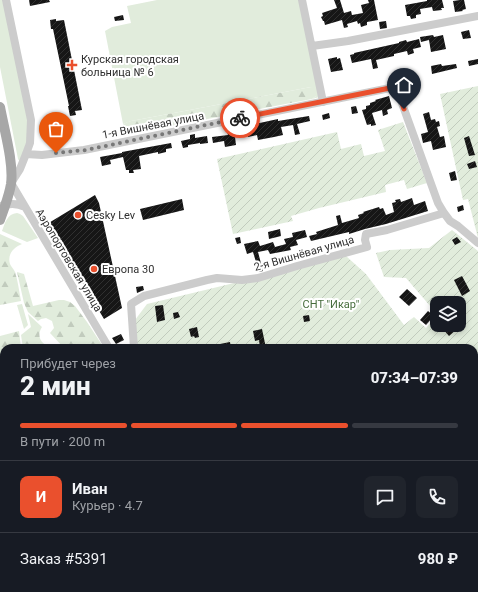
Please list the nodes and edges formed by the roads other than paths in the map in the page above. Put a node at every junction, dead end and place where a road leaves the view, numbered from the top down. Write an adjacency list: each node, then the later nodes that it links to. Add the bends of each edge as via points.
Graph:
1 (6, 0): 7 (street, via 31,120 30,143)
2 (302, 0): 4 (street)
3 (478, 16): 4 (street)
4 (312, 46): 5 (street)
5 (323, 102): 7 (street, 1-я Вишнёвая улица, via 84,150); 11 (street, 1-я Вишнёвая улица, via 390,88 394,90 399,95 438,203)
6 (0, 107): 8 (main road, via 10,156)
7 (26, 154): 8 (street)
8 (11, 183): 9 (main road); 10 (street, Аэропортовская улица)
9 (3, 205): 10 (street); 12 (main road)
10 (25, 207): 14 (street, Аэропортовская улица)
11 (444, 213): 13 (street, via 450,221); 15 (street, 2-я Вишнёвая улица, via 366,234 367,247 258,278 217,278 144,296 131,304)
12 (0, 220)
13 (478, 243)
14 (108, 344)
15 (134, 344)

